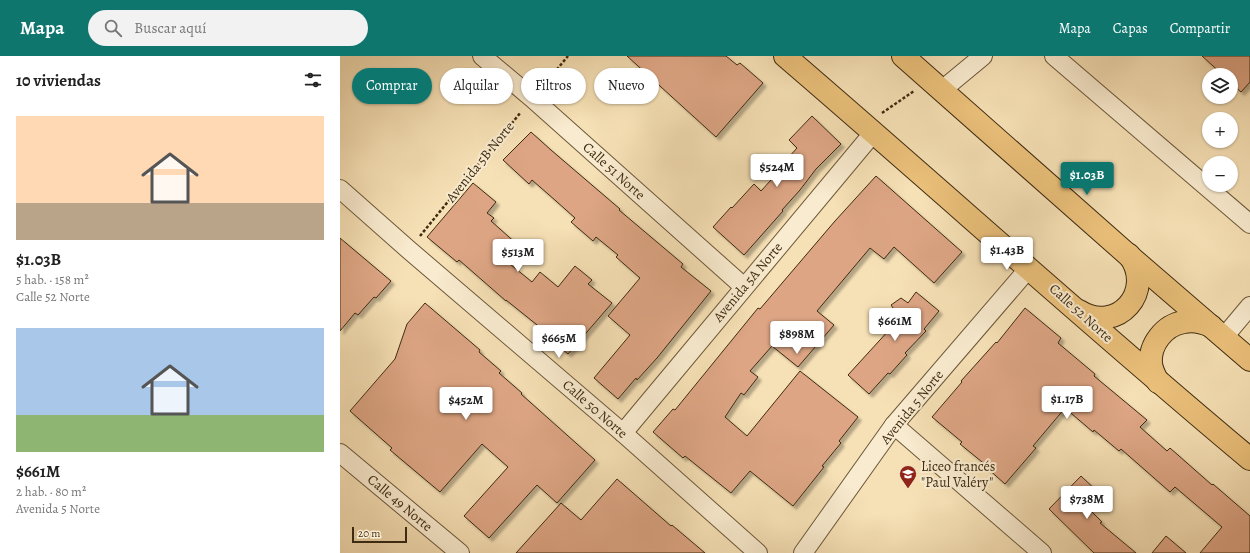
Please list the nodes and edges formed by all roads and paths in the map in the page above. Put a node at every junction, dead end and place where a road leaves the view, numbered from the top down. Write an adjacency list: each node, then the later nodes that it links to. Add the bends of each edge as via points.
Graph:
1 (482, 56): 9 (street, Calle 51 Norte)
2 (568, 56): 7 (path, Avenida 5B Norte)
3 (786, 56): 12 (main road, Calle 52 Norte)
4 (903, 56): 8 (main road)
5 (983, 56): 8 (street)
6 (1054, 56): 14 (street)
7 (558, 68)
8 (936, 85): 12 (path); 16 (main road)
9 (521, 89)
10 (527, 104): 15 (path, Avenida 5B Norte)
11 (539, 104): 18 (street, Calle 51 Norte)
12 (870, 129): 17 (main road, Calle 52 Norte); 18 (street, Avenida 5A Norte)
13 (341, 194): 15 (street, Calle 50 Norte)
14 (1250, 224)
15 (409, 250): 25 (street, Calle 50 Norte)
16 (1127, 254): 20 (main road, via 1138,274 1135,297 1128,307 1119,314 1096,318); 21 (main road)
17 (1029, 268): 20 (main road, Calle 52 Norte); 24 (street, Avenida 5 Norte)
18 (744, 287): 25 (street, Avenida 5A Norte)
19 (1250, 306): 21 (street)
20 (1075, 308): 23 (main road, Calle 52 Norte)
21 (1218, 332): 22 (main road); 23 (main road, via 1203,323 1193,321 1174,324 1166,330 1159,336 1152,354 1153,373)
22 (1250, 360)
23 (1158, 382): 27 (main road, Calle 52 Norte)
24 (894, 425): 30 (street, Avenida 5 Norte); 31 (street)
25 (623, 433): 29 (street, Calle 50 Norte)
26 (340, 453): 28 (street, Calle 49 Norte)
27 (1250, 459)
28 (460, 553)
29 (758, 553)
30 (803, 553)
31 (1042, 553)

